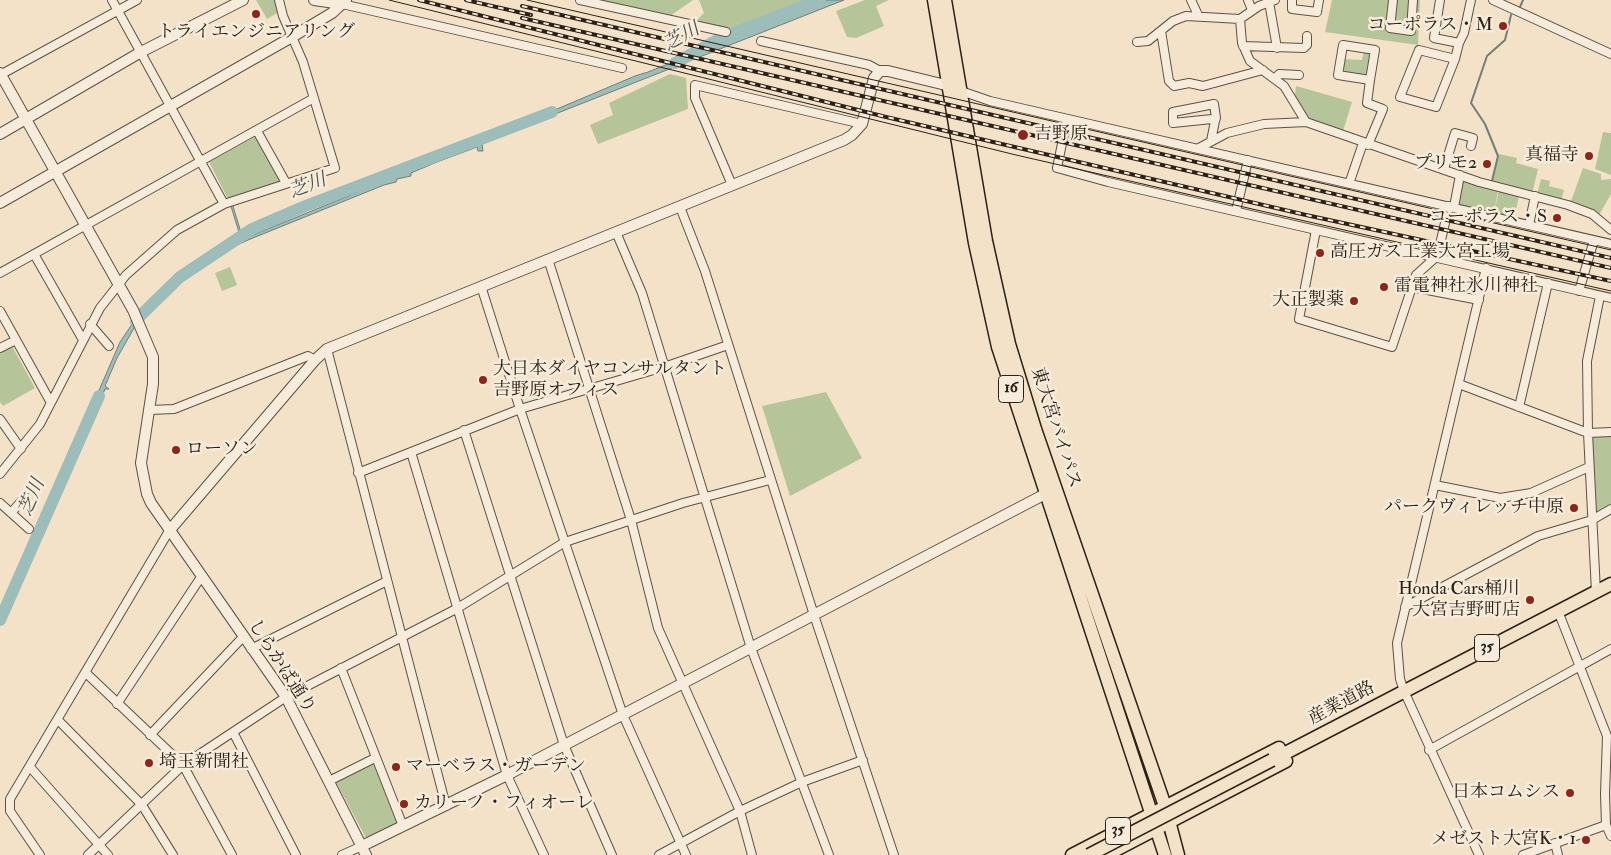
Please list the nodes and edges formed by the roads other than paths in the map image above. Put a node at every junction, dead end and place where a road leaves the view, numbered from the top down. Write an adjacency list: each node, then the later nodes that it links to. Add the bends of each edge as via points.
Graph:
1 (112, 0): 20 (street)
2 (137, 0): 20 (street)
3 (243, 0): 33 (street)
4 (279, 0): 27 (street)
5 (314, 0): 19 (street)
6 (580, 0): 25 (street)
7 (934, 0): 43 (main road, 東大宮バイパス / 16)
8 (945, 0): 43 (main road, 東大宮バイパス / 16)
9 (1191, 0): 22 (street)
10 (1248, 0): 21 (street)
11 (1292, 0): 12 (street, via 1292,10 1317,12)
12 (1319, 0)
13 (1393, 0): 14 (street, via 1390,28 1411,31)
14 (1413, 0)
15 (1440, 0): 30 (street, via 1434,38)
16 (1471, 0): 30 (street)
17 (1493, 0): 34 (street)
18 (1272, 1): 21 (street); 32 (street)
19 (344, 2): 27 (street); 36 (street)
20 (117, 10): 33 (street); 39 (street)
21 (1252, 10): 23 (street)
22 (1198, 15): 23 (street); 24 (street, via 1179,18)
23 (1240, 19): 31 (street)
24 (1161, 31): 29 (street, via 1148,41); 37 (street, via 1169,81 1174,86 1189,83 1203,86)
25 (726, 32)
26 (1307, 36): 32 (street, via 1308,45 1304,48)
27 (292, 37): 44 (street); 45 (street)
28 (761, 42): 38 (street)
29 (1137, 42)
30 (1459, 43): 35 (street)
31 (1243, 46): 32 (street); 37 (street, via 1250,62)
32 (1277, 48)
33 (141, 52): 45 (street); 46 (street)
34 (1611, 54)
35 (1456, 60): 35 (street, via 1436,107 1400,97 1419,50)
36 (622, 68)
37 (1263, 70): 41 (street)
38 (880, 71): 43 (street); 50 (street, via 874,78)
39 (0, 74): 46 (street, しらかば通り)
40 (1299, 75): 41 (street, via 1279,74)
41 (1275, 79): 49 (street, via 1293,97)
42 (1370, 80): 42 (street, via 1374,50 1343,45 1338,75); 54 (street, via 1367,103 1383,109)
43 (956, 88): 47 (street, via 990,101); 118 (main road, 東大宮バイパス / 16, via 996,293)
44 (314, 98): 51 (street); 62 (street, via 335,168)
45 (170, 106): 58 (street); 60 (street)
46 (25, 118): 52 (street); 60 (street, しらかば通り)
47 (1067, 119): 56 (street); 70 (street, via 1057,168)
48 (1215, 121): 48 (street, via 1173,123 1173,112 1214,104); 53 (street)
49 (1306, 122): 53 (street, via 1264,124 1227,132); 54 (street)
50 (862, 124): 64 (street, via 844,140); 64 (street, via 695,85 695,98)
51 (257, 131): 58 (street); 62 (street)
52 (0, 134)
53 (1211, 140): 56 (street)
54 (1366, 144): 59 (street); 63 (street)
55 (1471, 146): 59 (street, via 1473,138 1455,133)
56 (1198, 148): 57 (street)
57 (1248, 160): 63 (street); 70 (street)
58 (200, 161): 67 (street); 71 (street)
59 (1444, 170): 61 (street)
60 (56, 173): 66 (street); 71 (street, しらかば通り)
61 (1460, 175): 65 (street); 69 (street)
62 (286, 184): 67 (street)
63 (1349, 184): 69 (street)
64 (732, 185): 68 (street)
65 (1535, 196): 72 (street); 74 (street, via 1592,214)
66 (0, 203)
67 (224, 204): 83 (street, via 177,230)
68 (680, 206): 75 (street); 95 (street)
69 (1452, 206): 72 (street); 79 (street)
70 (1236, 211): 73 (street)
71 (85, 225): 78 (street); 83 (street, しらかば通り)
72 (1529, 225): 76 (street)
73 (1316, 230): 79 (street); 86 (street, via 1299,319 1392,347)
74 (1611, 230)
75 (616, 232): 80 (street); 100 (street, via 642,293)
76 (1594, 240): 77 (street); 87 (street)
77 (1611, 244)
78 (34, 254): 82 (street); 94 (street)
79 (1436, 257): 81 (street); 86 (street, via 1416,276)
80 (548, 259): 85 (street); 102 (street)
81 (1486, 268): 84 (street); 90 (street)
82 (0, 273)
83 (118, 282): 92 (street); 106 (street, しらかば通り, via 143,330 154,368)
84 (1548, 283): 87 (street); 104 (street)
85 (481, 286): 98 (street); 105 (street)
86 (1412, 287): 90 (street)
87 (1580, 291): 88 (street)
88 (1600, 296): 89 (street); 110 (street, via 1587,361)
89 (1611, 298)
90 (1479, 300): 101 (street)
91 (0, 311): 93 (street)
92 (90, 324): 94 (street); 96 (street)
93 (16, 340): 97 (street); 103 (street)
94 (83, 340): 103 (street)
95 (728, 345): 100 (street); 116 (street)
96 (109, 346)
97 (0, 348)
98 (327, 349): 99 (street); 114 (street)
99 (315, 360): 106 (street, via 308,356 174,409); 127 (street)
100 (664, 367): 102 (street); 120 (street)
101 (1459, 384): 104 (street); 117 (street)
102 (588, 388): 105 (street); 124 (street)
103 (50, 402): 111 (street, via 40,424)
104 (1519, 407): 110 (street)
105 (520, 408): 108 (street); 128 (street)
106 (150, 410): 127 (street, しらかば通り, via 142,450 142,473 147,494)
107 (0, 419): 111 (street)
108 (464, 430): 112 (street); 129 (street)
109 (1611, 432): 110 (street)
110 (1588, 433): 113 (street)
111 (21, 449): 115 (street)
112 (411, 452): 114 (street); 135 (street)
113 (1589, 467): 117 (street, via 1531,493 1500,498); 125 (street)
114 (358, 472): 131 (street)
115 (0, 474)
116 (770, 480): 120 (street); 137 (street)
117 (1434, 486): 134 (street)
118 (1051, 491): 137 (street); 168 (main road, 東大宮バイパス / 16); 169 (main road, 東大宮バイパス / 16)
119 (25, 497): 123 (street)
120 (704, 498): 124 (street); 140 (street)
121 (0, 503): 123 (street)
122 (1611, 509): 125 (street)
123 (11, 513): 126 (street)
124 (631, 520): 128 (street); 146 (street, via 658,628)
125 (1592, 520): 133 (street); 134 (street, via 1538,536)
126 (29, 529)
127 (169, 532): 130 (street, しらかば通り); 145 (street)
128 (565, 542): 129 (street); 151 (street)
129 (511, 576): 135 (street); 156 (street)
130 (201, 577): 138 (street, しらかば通り); 149 (street)
131 (387, 581): 139 (street); 141 (street)
132 (1611, 584): 133 (main road, 産業道路 / 35)
133 (1596, 592): 136 (main road, 産業道路 / 35)
134 (1405, 607): 147 (street, via 1397,644)
135 (456, 609): 139 (street); 162 (street)
136 (1558, 611): 143 (street); 147 (main road, 産業道路 / 35)
137 (814, 615): 140 (street); 159 (street)
138 (243, 637): 141 (street, しらかば通り); 154 (street)
139 (402, 638): 144 (street); 166 (street)
140 (751, 648): 146 (street); 164 (street)
141 (251, 649): 148 (street, しらかば通り)
142 (1611, 649): 143 (street)
143 (1581, 666): 155 (street); 157 (street)
144 (340, 668): 148 (street); 158 (street)
145 (86, 673): 149 (street); 152 (street)
146 (684, 683): 151 (street); 167 (street)
147 (1404, 691): 150 (main road, 産業道路 / 35); 157 (street)
148 (286, 697): 153 (street); 163 (street, しらかば通り)
149 (117, 704): 154 (street)
150 (1364, 712): 169 (main road, 産業道路 / 35, bridge); 169 (main road, 35, via 1331,722)
151 (623, 715): 156 (street); 176 (street)
152 (58, 720): 161 (street); 165 (street)
153 (233, 732): 160 (street); 183 (street)
154 (150, 735): 160 (street)
155 (1609, 735): 171 (street)
156 (564, 745): 162 (street); 186 (street)
157 (1430, 750): 197 (street)
158 (375, 758): 163 (street); 170 (street)
159 (863, 760): 164 (street); 191 (street)
160 (183, 765): 165 (street); 182 (street)
161 (30, 767): 175 (street); 178 (street, via 10,799 10,811)
162 (507, 775): 166 (street); 185 (street)
163 (329, 781): 177 (street, しらかば通り)
164 (802, 782): 167 (street); 190 (street)
165 (142, 805): 175 (street); 181 (street)
166 (446, 806): 170 (street)
167 (740, 811): 176 (street); 189 (street)
168 (1152, 813): 169 (main road, 35); 172 (main road, 東大宮バイパス / 16); 192 (main road, 35)
169 (1167, 814): 172 (main road, 35); 193 (main road, 産業道路 / 35, bridge); 196 (main road, 東大宮バイパス / 16)
170 (403, 826): 177 (street)
171 (1608, 827): 173 (street); 174 (street)
172 (1157, 828): 194 (main road, 35); 195 (main road, 東大宮バイパス / 16)
173 (1611, 836)
174 (1555, 843): 198 (street); 199 (street)
175 (100, 844): 179 (street); 180 (street)
176 (681, 844): 187 (street); 188 (street)
177 (364, 850): 184 (street)
178 (40, 855)
179 (88, 855)
180 (108, 855)
181 (173, 855)
182 (232, 855)
183 (296, 855)
184 (342, 855)
185 (544, 855)
186 (612, 855)
187 (659, 855)
188 (686, 855)
189 (752, 855)
190 (829, 855)
191 (894, 855)
192 (1072, 855)
193 (1089, 855)
194 (1106, 855)
195 (1165, 855)
196 (1178, 855)
197 (1480, 855)
198 (1523, 855)
199 (1558, 855)

